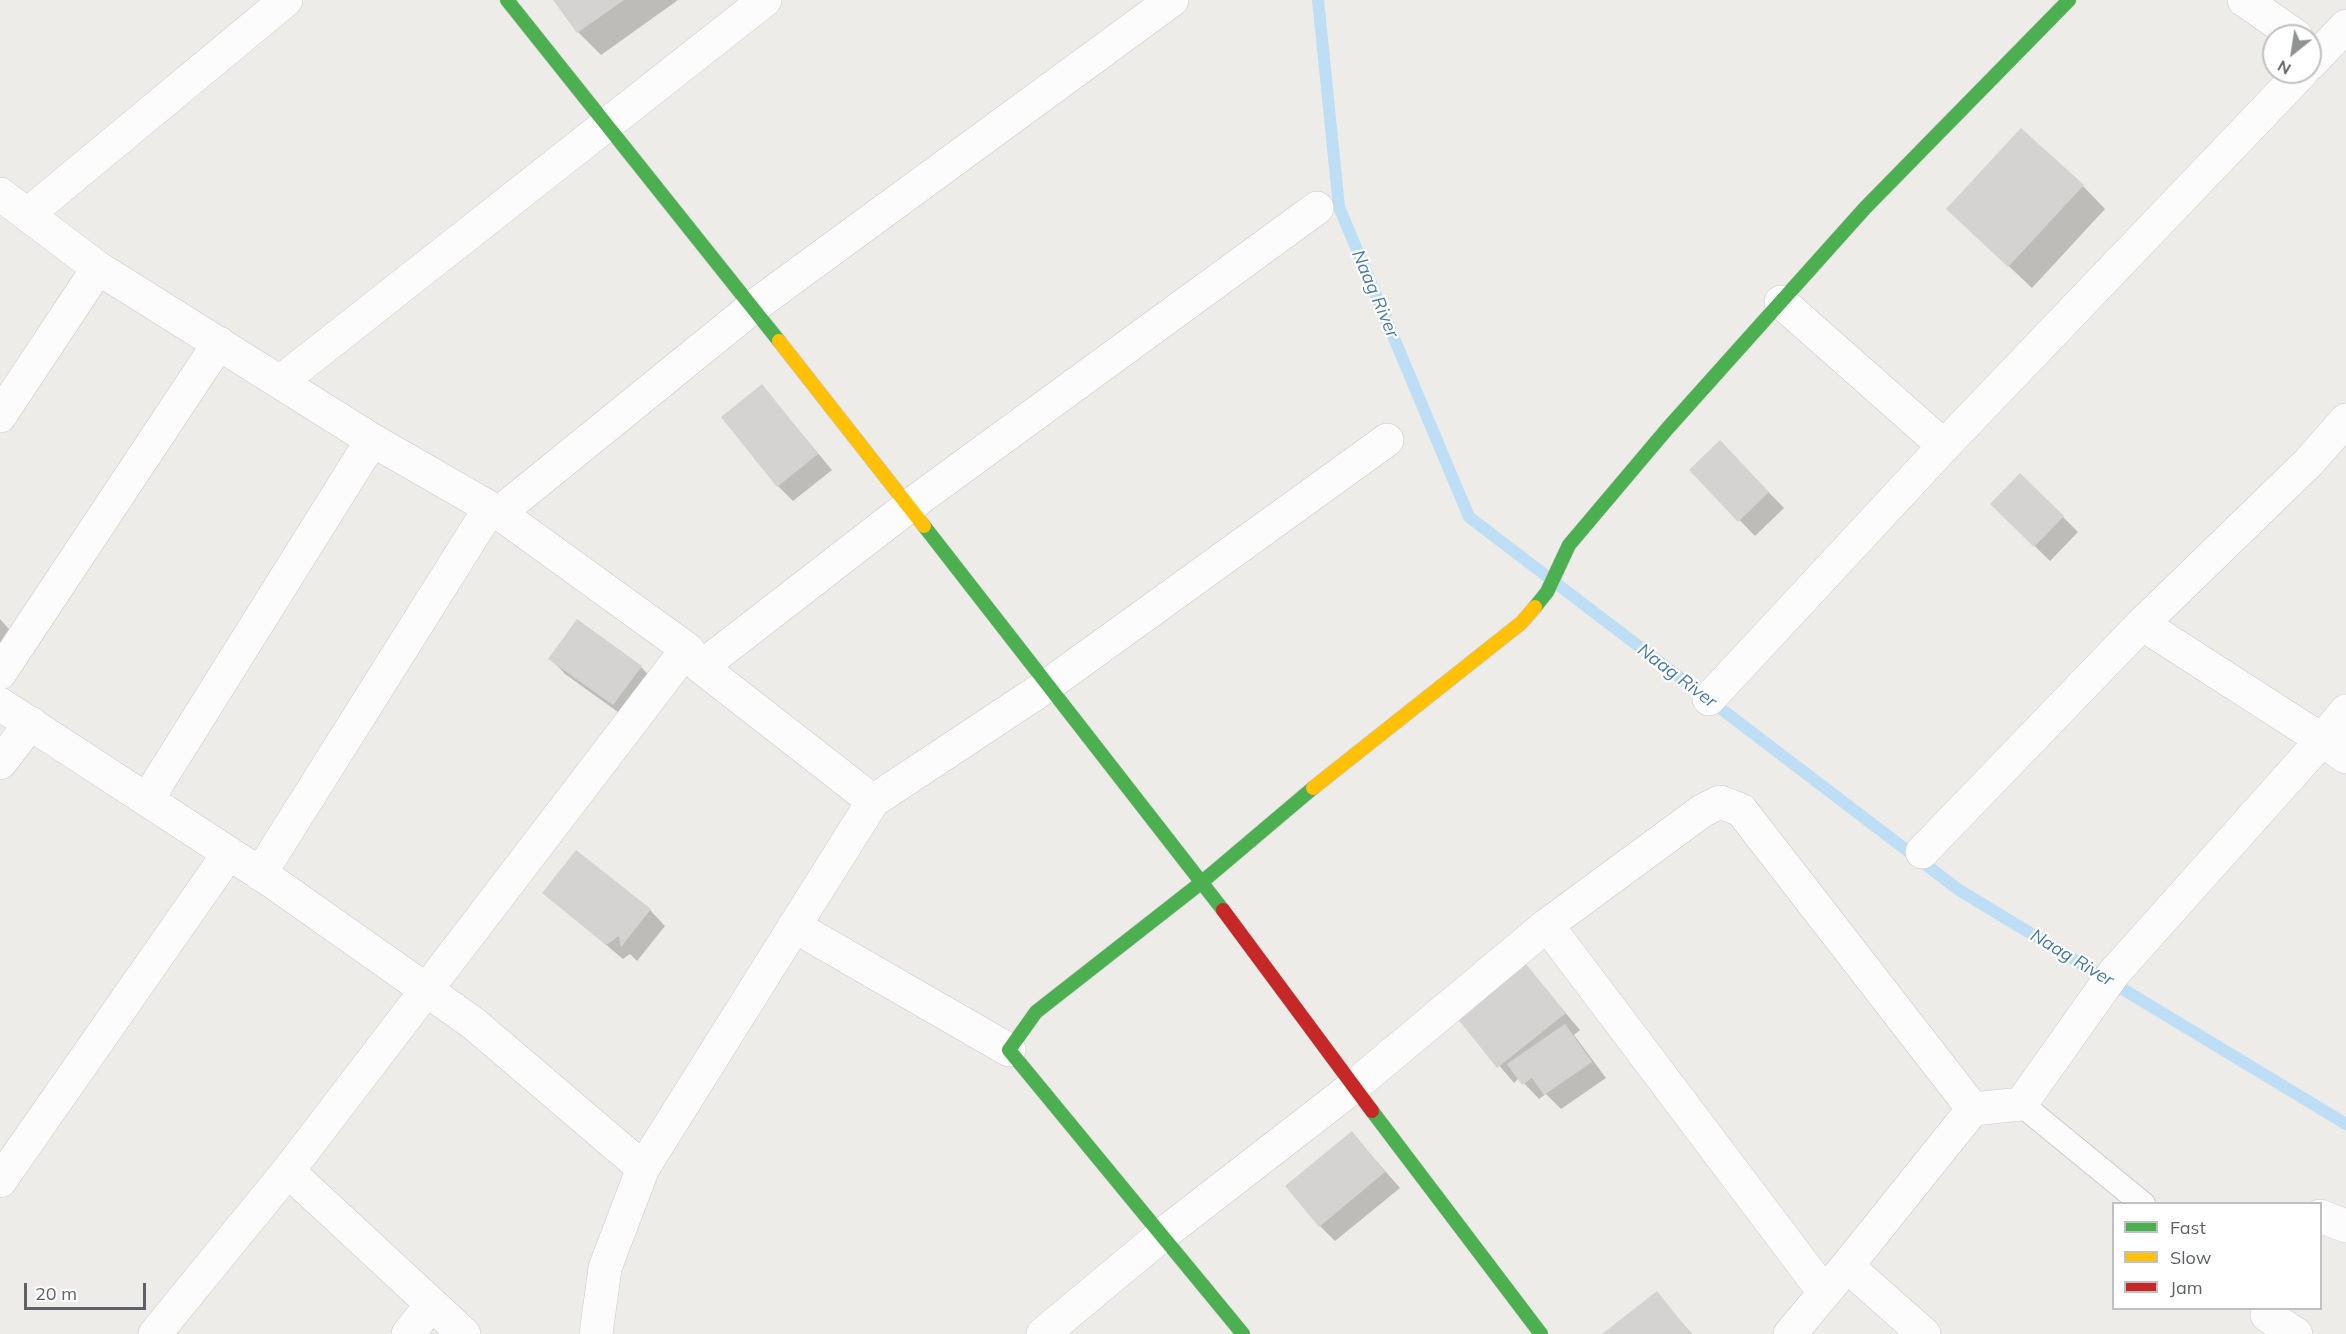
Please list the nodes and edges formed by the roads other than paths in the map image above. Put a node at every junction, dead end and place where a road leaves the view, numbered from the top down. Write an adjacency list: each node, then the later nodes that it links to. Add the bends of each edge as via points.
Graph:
1 (286, 0): 14 (street)
2 (507, 0): 11 (street)
3 (765, 0): 11 (street)
4 (1172, 0): 17 (street)
5 (2069, 0): 16 (street, via 1865,208)
6 (2244, 0): 7 (street)
7 (2272, 24)
8 (2346, 26): 9 (street)
9 (2322, 44)
10 (2280, 84): 24 (street)
11 (607, 124): 17 (street); 19 (street)
12 (0, 194): 14 (street)
13 (1317, 208): 25 (street)
14 (28, 214): 15 (street)
15 (98, 268): 18 (street); 20 (street)
16 (1781, 302): 24 (street); 42 (street, via 1569,545 1546,592 1521,623 1330,774)
17 (753, 307): 25 (street); 26 (street)
18 (219, 343): 19 (street); 29 (street)
19 (280, 382): 22 (street)
20 (0, 416)
21 (2346, 420): 27 (street, via 2309,462)
22 (372, 440): 26 (street); 37 (street)
23 (1387, 440): 30 (street)
24 (1944, 446): 31 (street)
25 (909, 506): 28 (street); 30 (street)
26 (494, 510): 28 (street); 41 (street)
27 (2142, 624): 35 (street); 39 (street)
28 (694, 658): 38 (street); 45 (street)
29 (0, 673)
30 (1048, 685): 38 (street); 42 (street)
31 (1709, 699)
32 (0, 704): 34 (street)
33 (2346, 711): 35 (street)
34 (31, 723): 36 (street); 37 (street)
35 (2334, 748): 48 (street, via 2114,973)
36 (0, 763)
37 (147, 800): 40 (street)
38 (873, 801): 44 (street)
39 (1922, 852)
40 (229, 853): 41 (street); 52 (street)
41 (260, 874): 45 (street)
42 (1202, 882): 46 (street, via 1036,1012); 47 (street)
43 (1547, 925): 47 (street); 49 (street, via 1702,811 1720,802 1731,804 1741,810); 58 (street)
44 (794, 926): 46 (street); 50 (street)
45 (427, 991): 50 (street, via 473,1023); 51 (street)
46 (1009, 1050): 56 (street)
47 (1353, 1087): 56 (street); 67 (street)
48 (2021, 1104): 49 (street); 53 (lane)
49 (1973, 1108): 57 (street)
50 (643, 1168): 64 (street, via 605,1268)
51 (288, 1171): 59 (street); 61 (street)
52 (0, 1181)
53 (2142, 1202)
54 (2322, 1217): 55 (street)
55 (2346, 1226)
56 (1162, 1235): 65 (street); 66 (street)
57 (1847, 1266): 58 (street); 69 (street)
58 (1824, 1292): 68 (street)
59 (431, 1305): 62 (street); 63 (street)
60 (2265, 1319): 70 (street)
61 (155, 1334)
62 (408, 1334)
63 (464, 1334)
64 (596, 1334)
65 (1043, 1334)
66 (1243, 1334)
67 (1541, 1334)
68 (1790, 1334)
69 (1924, 1334)
70 (2296, 1334)

